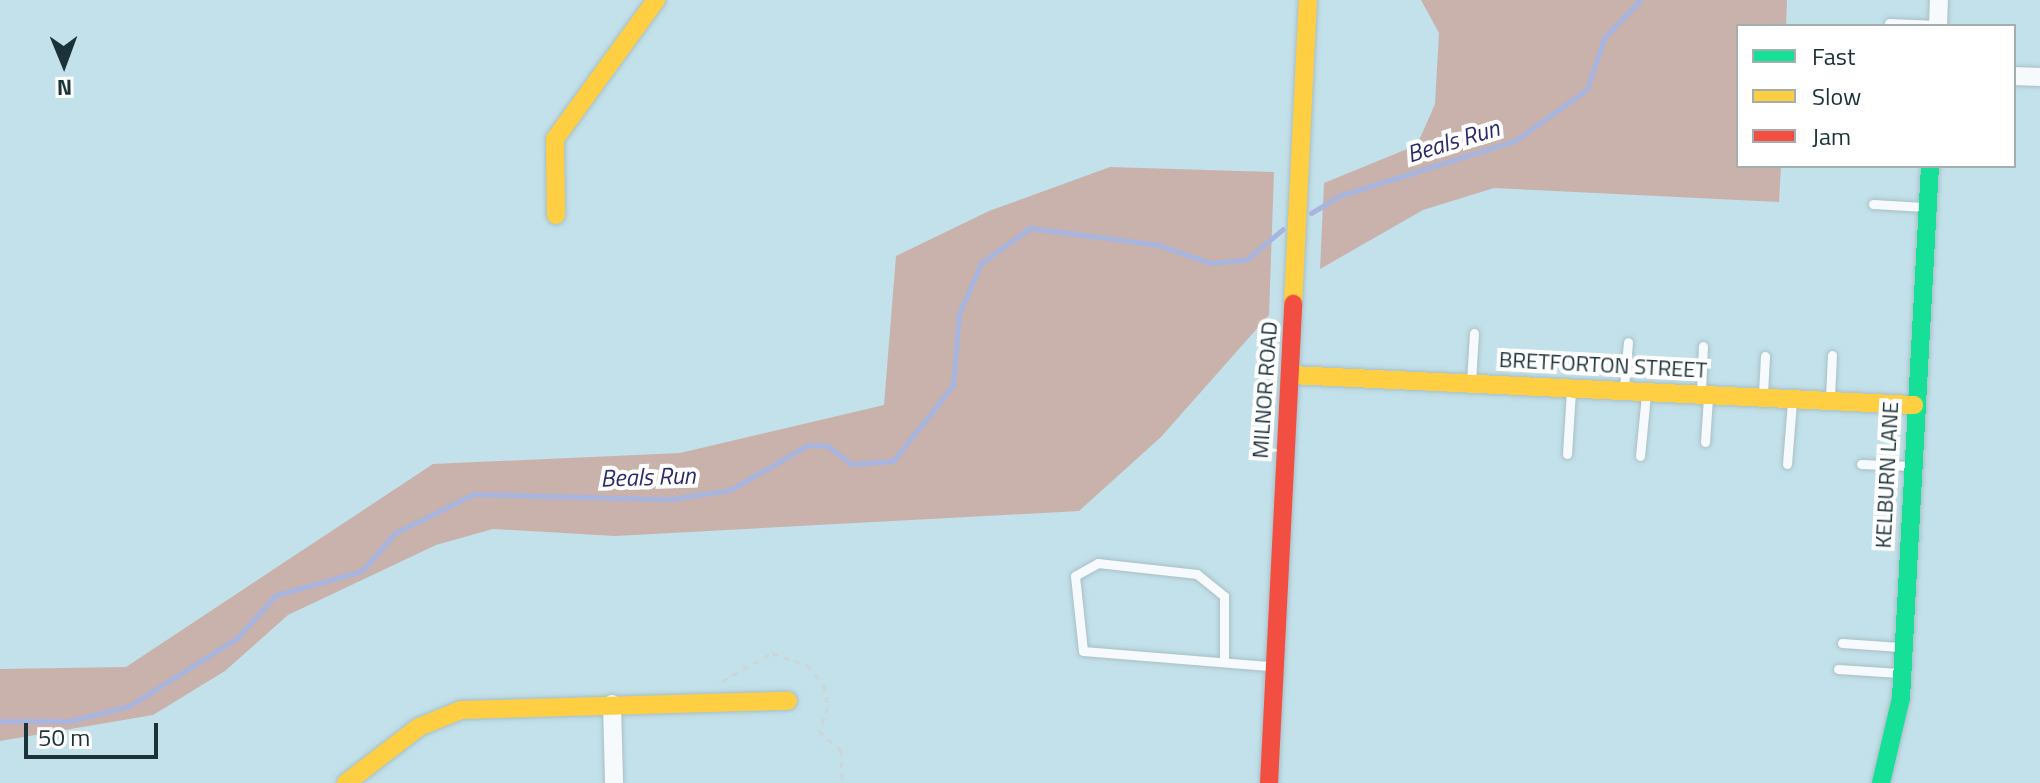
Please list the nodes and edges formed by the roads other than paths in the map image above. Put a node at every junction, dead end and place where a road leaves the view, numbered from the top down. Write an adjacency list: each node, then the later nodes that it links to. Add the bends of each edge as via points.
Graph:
1 (656, 0): 12 (street, via 555,139)
2 (1308, 0): 18 (street, MILNOR ROAD)
3 (1939, 0): 6 (street)
4 (1889, 23): 5 (lane)
5 (1914, 24)
6 (1938, 24)
7 (2016, 76): 8 (street)
8 (2040, 77)
9 (1930, 168): 11 (street, KELBURN LANE)
10 (1873, 204): 11 (lane)
11 (1927, 207): 27 (street, KELBURN LANE)
12 (556, 215)
13 (1474, 333): 19 (lane)
14 (1628, 342): 21 (lane)
15 (1703, 346): 23 (lane)
16 (1832, 355): 26 (lane)
17 (1765, 356): 24 (lane)
18 (1291, 375): 19 (street, BRETFORTON STREET); 37 (street, MILNOR ROAD)
19 (1471, 382): 20 (street, BRETFORTON STREET)
20 (1572, 388): 21 (street, BRETFORTON STREET); 29 (lane)
21 (1624, 390): 22 (street, BRETFORTON STREET)
22 (1646, 392): 23 (street, BRETFORTON STREET); 30 (lane)
23 (1704, 395): 24 (street, BRETFORTON STREET); 28 (lane)
24 (1763, 397): 25 (street, BRETFORTON STREET)
25 (1793, 399): 26 (street, BRETFORTON STREET); 31 (lane)
26 (1830, 401): 27 (street, BRETFORTON STREET)
27 (1914, 405): 33 (street, KELBURN LANE)
28 (1705, 442)
29 (1567, 454)
30 (1640, 456)
31 (1787, 464)
32 (1861, 464): 33 (lane)
33 (1911, 466): 35 (street, KELBURN LANE)
34 (1842, 643): 35 (lane)
35 (1903, 647): 39 (street, KELBURN LANE)
36 (1224, 662): 36 (lane, via 1083,651 1075,576 1098,563 1197,574 1224,596); 37 (lane)
37 (1274, 666): 44 (street, MILNOR ROAD)
38 (1838, 669): 39 (lane)
39 (1902, 673): 45 (street, KELBURN LANE)
40 (788, 701): 41 (street)
41 (612, 704): 42 (street, via 461,710 419,727); 43 (street)
42 (346, 783)
43 (614, 783)
44 (1269, 783)
45 (1881, 783)

